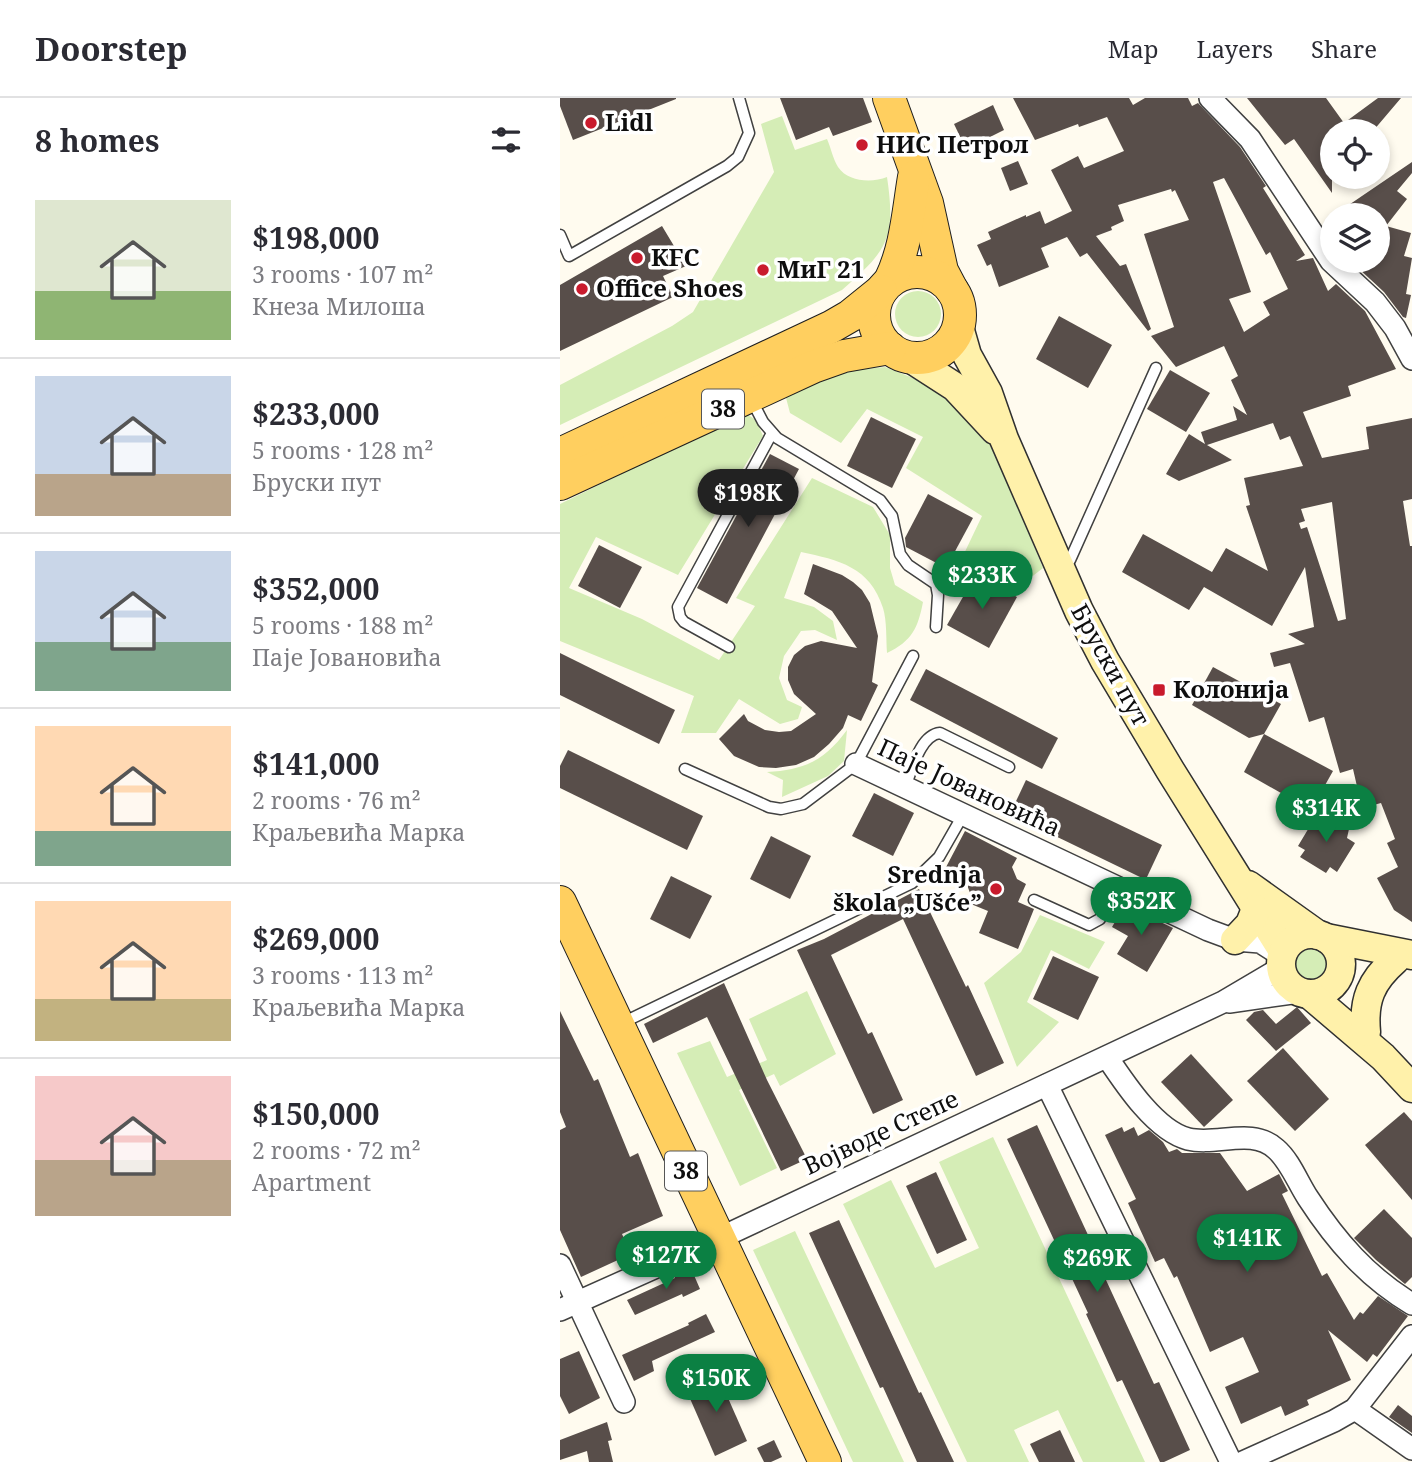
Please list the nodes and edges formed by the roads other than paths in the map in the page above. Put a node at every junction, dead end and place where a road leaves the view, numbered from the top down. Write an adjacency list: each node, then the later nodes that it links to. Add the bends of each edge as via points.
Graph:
1 (739, 98): 6 (lane, via 749,133 738,157)
2 (889, 98): 4 (main road)
3 (1210, 98): 11 (street, via 1250,139 1331,261 1375,302)
4 (914, 165): 7 (main road, via 906,235); 8 (main road, via 942,271)
5 (560, 235): 6 (lane)
6 (564, 258)
7 (886, 286): 8 (main road, 38, via 916,272 943,280); 10 (main road, via 875,307 875,325 882,340); 16 (main road, 38, via 850,316 821,332)
8 (952, 290): 9 (main road, via 958,301)
9 (959, 327): 10 (main road, 38, via 935,355); 15 (main road, Бруски пут)
10 (900, 353): 13 (main road, 38, via 844,356); 15 (main road, Бруски пут, via 955,387)
11 (1412, 359)
12 (1156, 368): 18 (lane, via 1070,560)
13 (750, 396): 14 (lane); 17 (main road, 38)
14 (772, 433): 19 (lane, via 887,507 900,554 908,565 936,583); 20 (lane, via 678,607 684,622)
15 (1004, 439): 18 (main road, Бруски пут)
16 (560, 454)
17 (560, 484)
18 (1058, 567): 27 (main road, Бруски пут, via 1118,682)
19 (936, 627)
20 (729, 648)
21 (913, 656): 22 (lane)
22 (856, 764): 24 (lane, Паје Јовановића, via 803,804 780,809); 25 (street, Паје Јовановића)
23 (1009, 767): 25 (lane, via 936,733 925,741)
24 (685, 769)
25 (905, 787): 26 (street, Паје Јовановића)
26 (963, 815): 28 (street, Паје Јовановића); 40 (lane, via 939,857 912,883)
27 (1240, 879): 31 (main road, Бруски пут); 32 (main road, Бруски пут)
28 (1115, 887): 29 (lane, via 1100,919 1090,925); 33 (street, Паје Јовановића)
29 (1034, 900)
30 (560, 902): 40 (main road, 38)
31 (1256, 909): 33 (main road); 36 (main road, Бруски пут)
32 (1322, 937): 35 (main road); 36 (main road, via 1298,937); 37 (main road, via 1340,956)
33 (1235, 940): 36 (street, Паје Јовановића, via 1262,958)
34 (560, 946): 46 (main road, 38)
35 (1407, 958): 37 (main road); 41 (main road, via 1381,973 1372,985 1366,1000)
36 (1281, 960): 38 (main road, via 1284,978); 39 (street, Војводе Степе)
37 (1338, 976): 38 (main road, via 1324,991); 41 (main road, via 1345,1001)
38 (1304, 993): 39 (street, Војводе Степе); 43 (main road)
39 (1223, 1002): 42 (street, Војводе Степе)
40 (618, 1025): 46 (main road, 38)
41 (1366, 1032): 43 (main road)
42 (1107, 1057): 44 (street, Војводе Степе); 48 (street, via 1120,1078 1173,1133 1197,1141 1260,1139 1276,1149 1340,1244 1367,1272)
43 (1382, 1057): 45 (main road)
44 (1047, 1085): 46 (street, Војводе Степе); 56 (street)
45 (1412, 1088)
46 (710, 1242): 49 (street, Војводе Степе); 54 (main road, 38); 55 (main road, 38)
47 (560, 1265): 49 (street)
48 (1412, 1304)
49 (568, 1306): 51 (street)
50 (1412, 1336): 52 (street)
51 (624, 1402)
52 (1355, 1409): 53 (street); 57 (street)
53 (1412, 1449)
54 (803, 1462)
55 (825, 1462)
56 (1231, 1462)
57 (1244, 1462)

